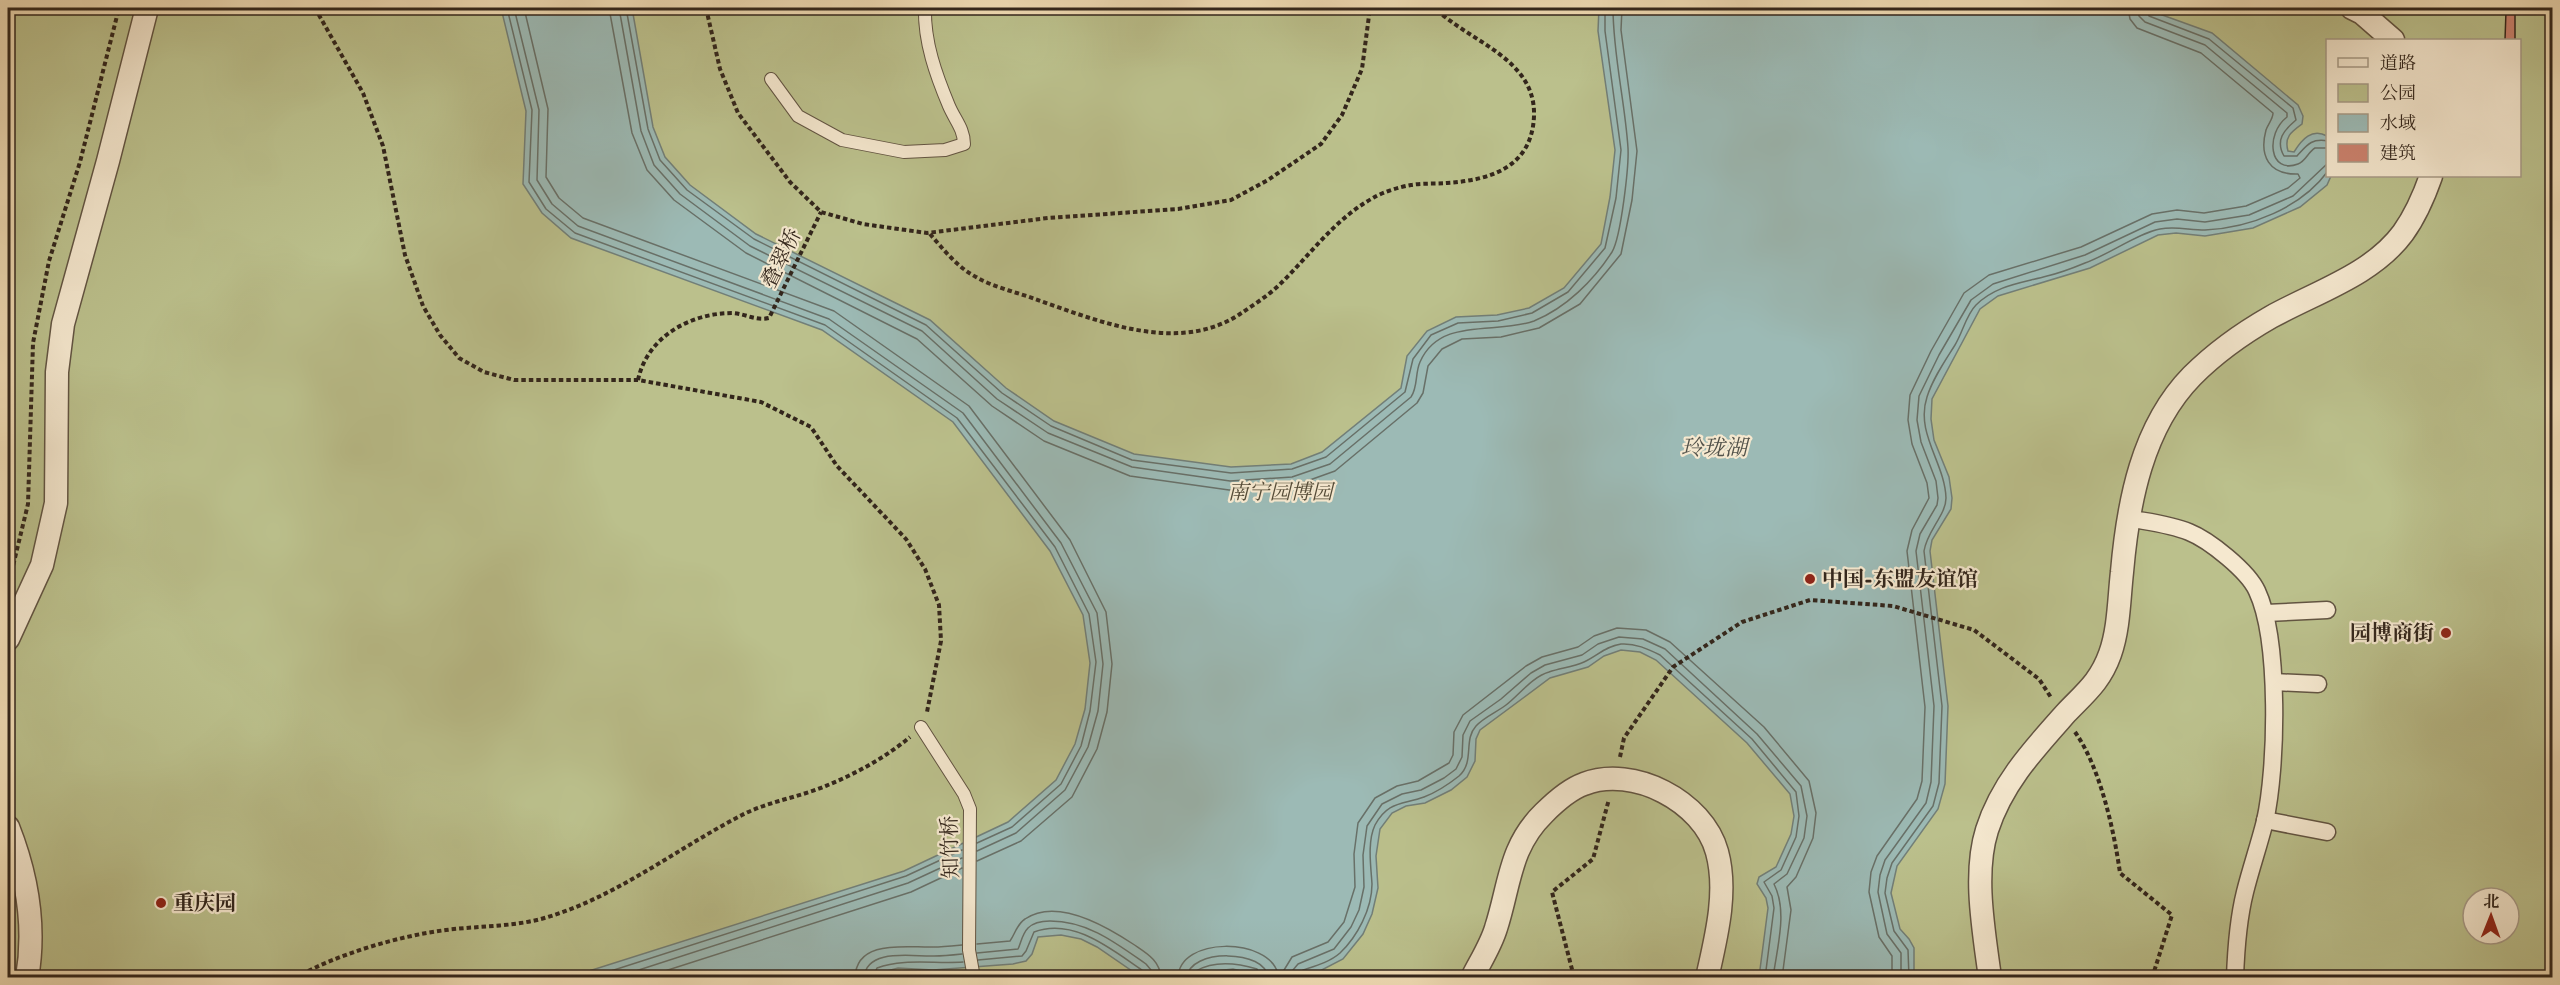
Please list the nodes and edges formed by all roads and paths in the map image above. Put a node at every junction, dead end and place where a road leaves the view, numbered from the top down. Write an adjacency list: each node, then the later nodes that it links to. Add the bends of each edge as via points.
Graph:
1 (147, 8): 17 (street, via 63,324 57,372 54,513 42,565)
2 (315, 8): 13 (path, via 363,93 383,146 405,255 423,306 459,358 484,372 514,380)
3 (706, 8): 11 (path, via 720,69 738,113 790,182)
4 (925, 8): 9 (lane, via 932,64 964,134 964,144 945,150 904,152 842,140 798,116)
5 (1370, 8): 12 (path, via 1362,69 1342,115 1321,144 1231,200 1178,209 1048,218)
6 (1435, 8): 12 (path, via 1448,21 1499,53 1530,88 1534,117 1521,157 1507,169 1491,175 1450,183 1411,184 1375,196 1344,216 1276,288 1239,315 1216,326 1190,332 1154,333 1110,325 976,277 950,257)
7 (2352, 8): 8 (street)
8 (2392, 39)
9 (771, 78)
10 (2431, 177): 14 (street, via 2423,201 2403,234 2373,263 2262,323 2191,377 2162,416 2140,468)
11 (821, 212): 12 (path, via 863,224); 13 (path, 叠翠桥, via 769,318 760,320 735,313 686,322 650,350 641,363)
12 (929, 233)
13 (638, 380): 21 (path, via 761,402 811,427 837,466 906,539 925,569 939,605 940,641)
14 (2127, 518): 16 (street, via 2172,526 2208,543 2238,567 2256,588); 20 (street, via 2118,618 2110,653 2098,681)
15 (2327, 610): 16 (street)
16 (2266, 613): 18 (street)
17 (8, 639)
18 (2274, 682): 19 (street); 23 (street, via 2272,761)
19 (2318, 684)
20 (2064, 716): 22 (path, via 2039,679 1974,630 1893,606 1810,600 1742,622 1673,667 1624,738); 32 (street, via 2025,758 1998,799 1986,833 1981,895); 33 (path, via 2086,747 2115,835 2120,873 2172,915)
21 (921, 727): 28 (path, via 892,752 828,786 745,813 583,903 540,919 444,930 358,950); 29 (lane, 知竹桥, via 970,809 969,950)
22 (1614, 780): 26 (path, via 1593,860 1552,892); 30 (street, via 1584,784 1570,792 1524,836 1513,859 1496,930); 31 (street, via 1641,783 1679,801 1696,816 1717,851 1720,897)
23 (2265, 820): 25 (street); 34 (street, via 2244,894 2236,939)
24 (8, 828): 27 (street, via 19,856 32,923)
25 (2327, 832)
26 (1574, 977)
27 (27, 978)
28 (295, 978)
29 (974, 978)
30 (1472, 978)
31 (1707, 978)
32 (1990, 978)
33 (2152, 978)
34 (2235, 978)

